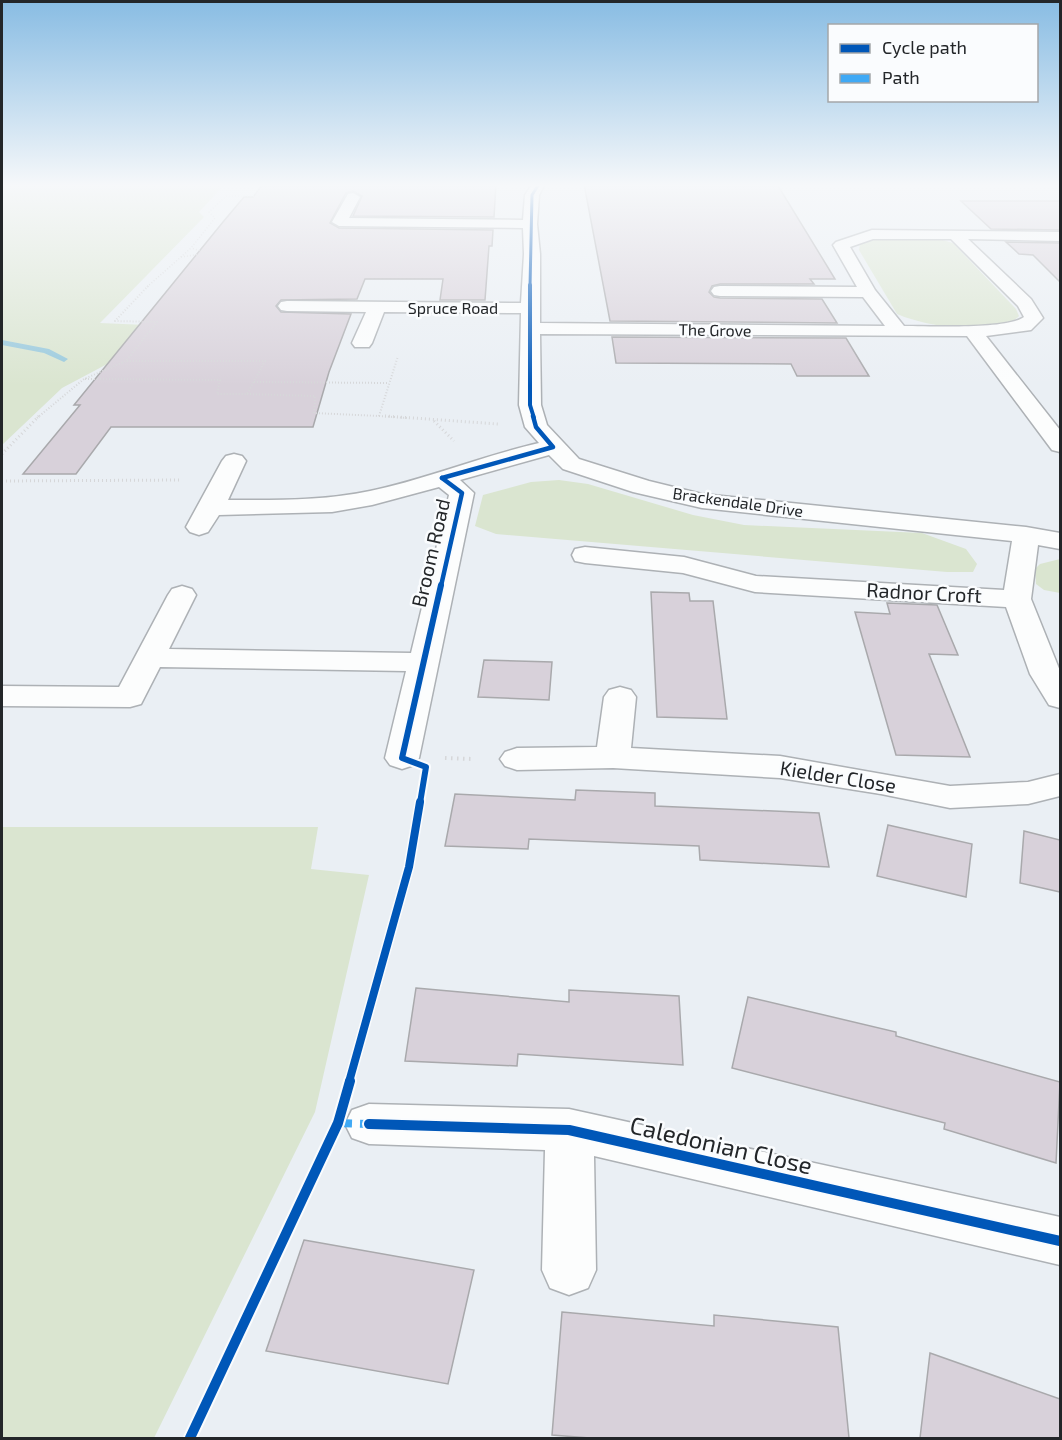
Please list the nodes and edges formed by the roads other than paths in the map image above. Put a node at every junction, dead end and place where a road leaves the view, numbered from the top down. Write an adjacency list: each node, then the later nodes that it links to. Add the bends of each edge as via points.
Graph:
1 (532, 251): 8 (street, Brackendale Drive)
2 (845, 251): 5 (street)
3 (972, 251): 10 (street, The Grove, via 1025,303 1034,318 1024,326)
4 (720, 291): 5 (street, The Grove, via 760,288)
5 (868, 292): 11 (street)
6 (287, 306): 7 (street, Spruce Road)
7 (377, 308): 8 (street, Spruce Road); 12 (street)
8 (529, 308): 9 (street, Brackendale Drive)
9 (531, 328): 11 (street, The Grove); 14 (street, Brackendale Drive, via 530,405 536,427)
10 (973, 331): 11 (street, The Grove); 13 (street)
11 (899, 332)
12 (362, 343)
13 (1060, 445)
14 (553, 447): 16 (street, Broom Road); 17 (street, Brackendale Drive, via 571,464 702,501)
15 (229, 470): 16 (street, Broom Road, via 205,517 371,498)
16 (442, 478): 25 (street, Broom Road, via 462,494)
17 (1026, 535): 18 (street, Brackendale Drive); 22 (street)
18 (1060, 541)
19 (585, 555): 20 (street, Radnor Croft, via 684,565 755,584)
20 (830, 587): 22 (street, Radnor Croft); 23 (street)
21 (182, 595): 24 (street)
22 (1017, 599): 28 (street, via 1046,674)
23 (837, 616)
24 (149, 658): 25 (street); 26 (street, via 130,697)
25 (423, 662): 30 (street, Broom Road)
26 (2, 696)
27 (620, 697): 29 (street)
28 (1060, 698)
29 (613, 757): 31 (street, Kielder Close); 32 (street, Kielder Close, via 780,767 950,797 1028,793)
30 (402, 758)
31 (518, 759)
32 (1060, 785)
33 (369, 1124): 34 (street, Caledonian Close)
34 (569, 1130): 35 (street, Caledonian Close); 36 (street)
35 (1060, 1241)
36 (569, 1270)

